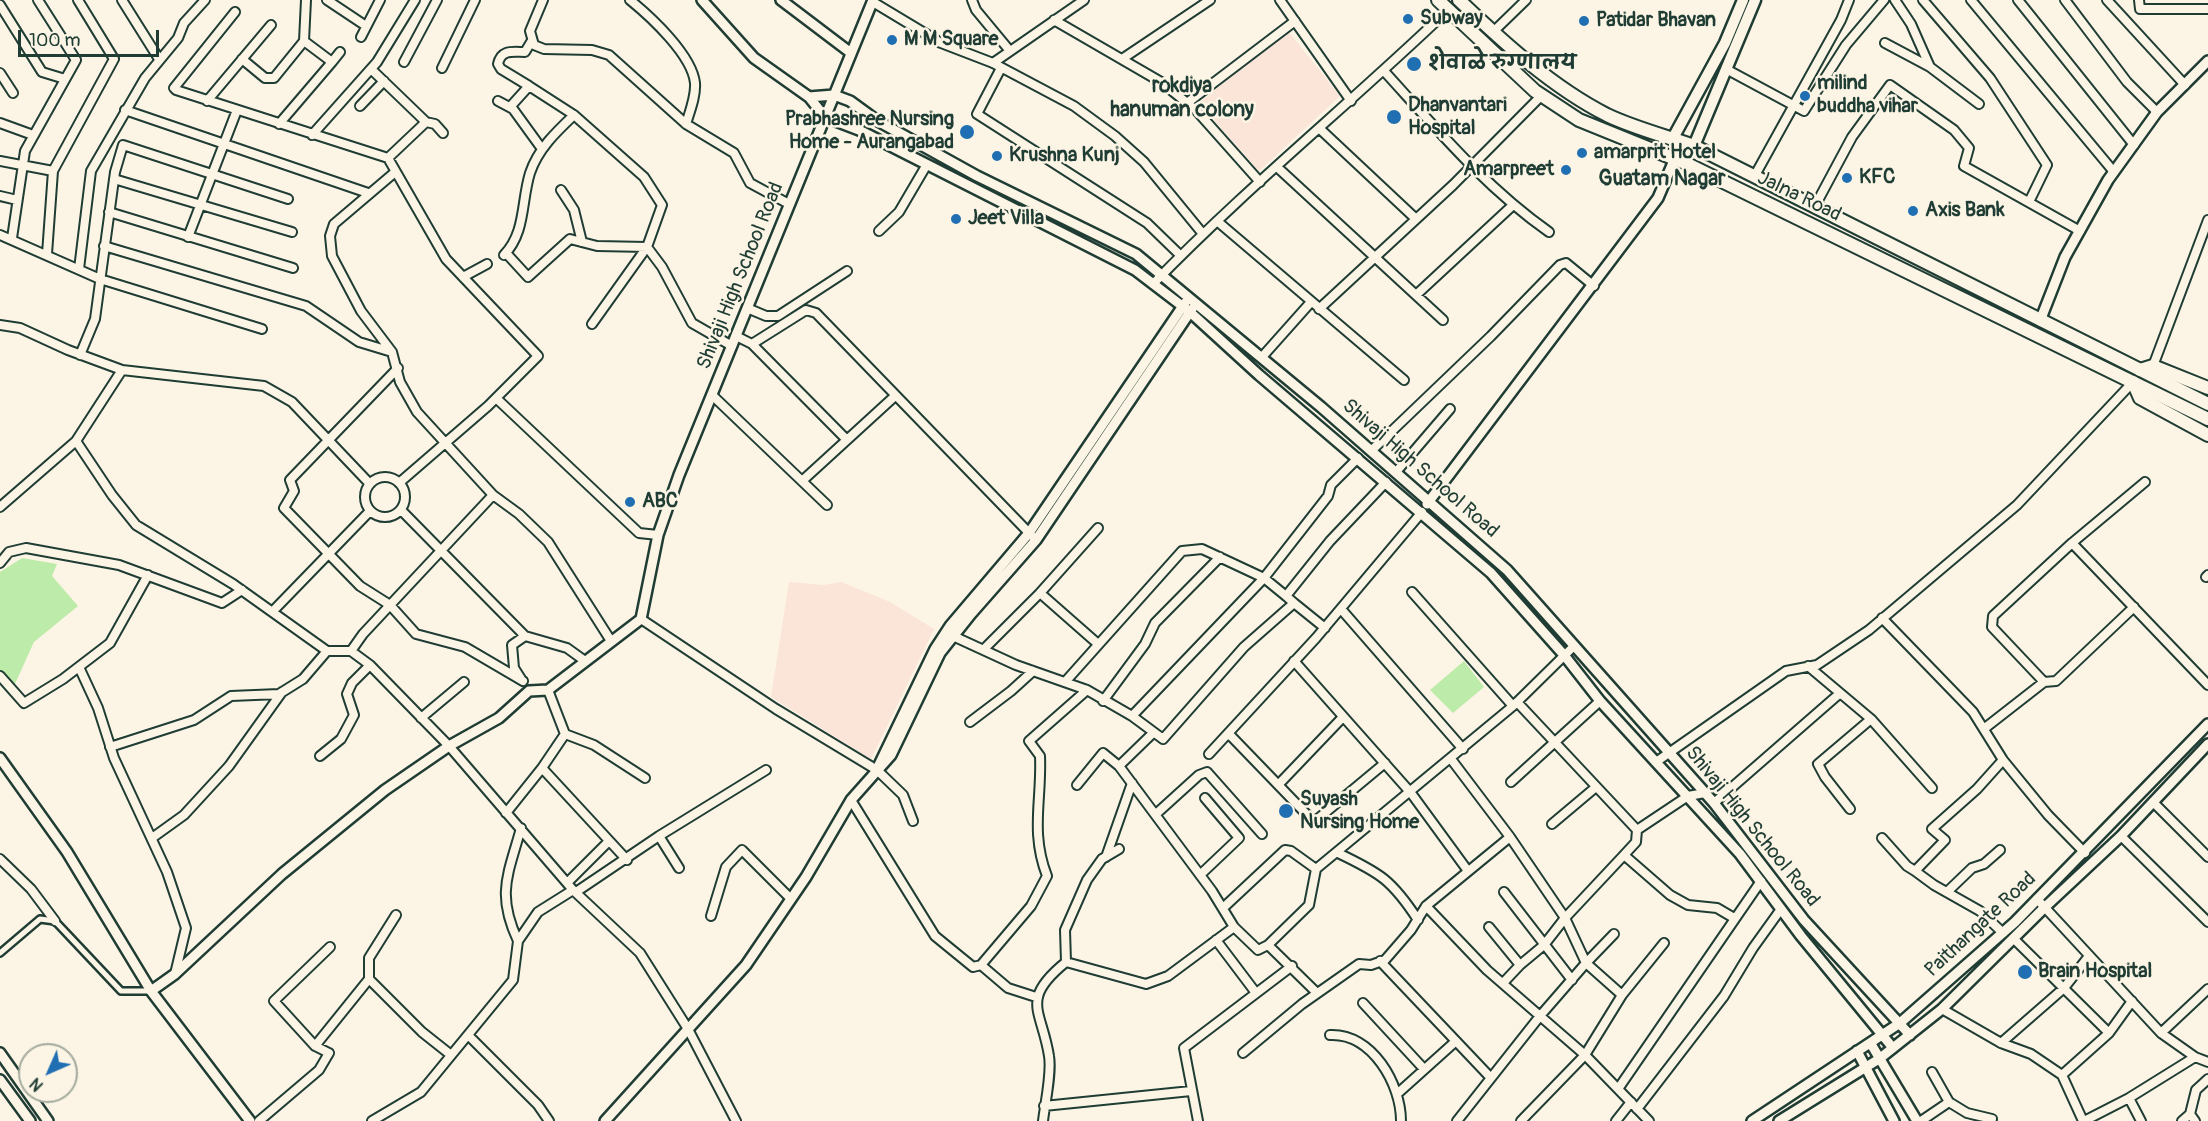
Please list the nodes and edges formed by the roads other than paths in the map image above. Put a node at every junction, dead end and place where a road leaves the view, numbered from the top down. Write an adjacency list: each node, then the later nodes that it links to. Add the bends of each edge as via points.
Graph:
1 (38, 0): 64 (street, via 76,60)
2 (78, 0): 105 (street, via 114,59)
3 (122, 0): 50 (street)
4 (206, 0): 50 (street, via 184,22 178,38)
5 (306, 0): 44 (street)
6 (327, 0): 41 (street)
7 (380, 0): 41 (street)
8 (415, 0): 60 (street)
9 (437, 0): 54 (street)
10 (475, 0): 58 (street)
11 (543, 0): 45 (street, via 530,31)
12 (630, 0): 88 (street, via 651,17 691,69 695,83)
13 (702, 0): 71 (street, via 754,58)
14 (781, 0): 49 (street)
15 (972, 0): 47 (street)
16 (1084, 0): 38 (street)
17 (1210, 0): 52 (street)
18 (1280, 0): 39 (street)
19 (1438, 0): 35 (main road, Jalna Road)
20 (1459, 0): 42 (main road, Jalna Road)
21 (1526, 0): 42 (street)
22 (1743, 0): 93 (main road, via 1725,43)
23 (1755, 0): 61 (main road)
24 (1849, 0): 77 (street)
25 (1884, 0): 77 (street, via 1846,45 1804,111)
26 (1895, 0): 57 (street, via 1911,24)
27 (1923, 0): 117 (street, via 1990,78 2047,165)
28 (1971, 0): 106 (street)
29 (2018, 0): 95 (street)
30 (2065, 0): 82 (street, via 2127,82)
31 (2107, 0): 66 (street)
32 (2139, 0): 36 (street, via 2140,9)
33 (873, 1): 49 (street); 56 (street, via 942,43)
34 (0, 5): 64 (street, via 42,72)
35 (1448, 9): 62 (street); 70 (main road, Jalna Road)
36 (2208, 9)
37 (235, 12): 72 (street, via 174,88)
38 (1054, 20): 47 (street); 52 (street)
39 (1295, 21): 74 (street); 75 (street)
40 (271, 25): 51 (street)
41 (366, 26): 43 (street)
42 (1493, 32): 93 (main road, Jalna Road, via 1555,81 1608,115)
43 (361, 37)
44 (304, 38): 51 (street, via 274,78); 53 (street)
45 (531, 42): 67 (street, via 525,52 506,53 498,64); 88 (street, via 544,50 592,50 609,55)
46 (1885, 43): 57 (street)
47 (1010, 51): 56 (street)
48 (340, 52): 53 (street)
49 (851, 53): 69 (street)
50 (159, 59): 80 (street)
51 (242, 59): 72 (street)
52 (1122, 59): 75 (street)
53 (332, 62): 87 (street)
54 (404, 62)
55 (2208, 62): 66 (street)
56 (993, 63): 59 (street)
57 (1930, 67): 76 (street)
58 (442, 68)
59 (1001, 68): 130 (street, via 1074,106 1115,136 1144,162); 138 (street, via 977,114 1147,223)
60 (371, 69): 65 (street); 92 (street)
61 (1726, 69): 77 (street); 96 (main road)
62 (1384, 71): 74 (street); 103 (street)
63 (0, 73): 68 (street)
64 (65, 79): 91 (street)
65 (384, 81): 78 (street); 85 (street)
66 (2185, 85): 82 (street)
67 (529, 86): 79 (street); 83 (street)
68 (13, 93)
69 (834, 95): 71 (street); 84 (street); 144 (street, Shivaji High School Road, via 977,176 1136,254)
70 (1542, 95): 99 (main road, Jalna Road, via 1579,120); 103 (street)
71 (809, 97): 84 (street)
72 (207, 100): 81 (street)
73 (498, 101): 79 (street)
74 (1351, 101): 89 (street)
75 (1187, 103): 111 (street)
76 (1979, 104)
77 (1793, 105): 109 (street)
78 (360, 106)
79 (510, 107): 97 (street)
80 (125, 110): 94 (street); 142 (street, via 90,171)
81 (237, 110): 87 (street); 94 (street)
82 (2157, 112): 95 (street)
83 (574, 115): 97 (street); 136 (street, via 644,177 662,205)
84 (825, 117): 102 (street, Shivaji High School Road, via 859,130); 119 (street, Shivaji High School Road)
85 (426, 122): 90 (street, via 435,124); 98 (street)
86 (0, 123): 91 (street)
87 (279, 124): 92 (street)
88 (686, 124): 119 (street, via 734,153 750,183)
89 (1320, 129): 104 (street); 123 (street)
90 (443, 133)
91 (33, 135): 101 (street, via 24,151)
92 (312, 135): 98 (street)
93 (1674, 138): 96 (main road, Jalna Road)
94 (223, 144): 107 (street); 113 (street)
95 (2134, 145): 106 (street)
96 (1694, 146): 109 (main road, Jalna Road)
97 (542, 149): 134 (street, via 530,174 523,219 504,255 528,277 570,239)
98 (388, 158): 108 (street)
99 (1675, 158): 148 (street, via 1658,198); 171 (main road, Jalna Road)
100 (0, 161): 101 (street)
101 (22, 166): 105 (street); 116 (street)
102 (926, 166): 126 (street, via 905,203); 147 (street, Shivaji High School Road, via 1135,270)
103 (1471, 167): 120 (street); 123 (street)
104 (1277, 168): 111 (street); 139 (street)
105 (53, 171): 137 (street)
106 (2114, 172): 127 (street)
107 (211, 173): 110 (street, via 123,145); 115 (street); 118 (street)
108 (394, 173): 113 (street); 145 (street, via 446,259)
109 (1755, 177): 121 (main road, Jalna Road)
110 (114, 178): 118 (street); 122 (street)
111 (1260, 182): 125 (street)
112 (561, 190): 134 (street, via 574,210)
113 (368, 194): 163 (street, via 334,224 330,236 332,256 361,311)
114 (0, 196): 116 (street)
115 (288, 199)
116 (17, 200): 133 (street)
117 (2029, 202): 121 (street, via 1964,166 1969,148 1954,130 1890,85 1852,137); 127 (street)
118 (199, 204): 128 (street); 132 (street)
119 (789, 204): 152 (street, Shivaji High School Road)
120 (1512, 206): 129 (street); 149 (street)
121 (1815, 206): 156 (main road, Jalna Road)
122 (109, 212): 132 (street); 135 (street)
123 (1416, 219): 139 (street)
124 (2208, 220): 166 (street)
125 (1217, 221): 130 (street); 151 (street)
126 (879, 231)
127 (2080, 231): 156 (street, via 2065,257)
128 (292, 232)
129 (1549, 232)
130 (1203, 234): 138 (street)
131 (0, 235): 133 (street)
132 (188, 237): 141 (street)
133 (12, 238): 137 (street)
134 (582, 242): 136 (street)
135 (104, 246): 146 (street); 163 (street, via 306,306 359,342)
136 (647, 247): 157 (street); 162 (street, via 692,323)
137 (47, 254): 142 (street)
138 (1180, 255): 144 (street)
139 (1375, 257): 149 (street); 154 (street)
140 (487, 264): 145 (street)
141 (293, 268)
142 (79, 269): 146 (street)
143 (847, 271): 152 (street, via 778,316)
144 (1162, 274): 147 (street); 150 (street, Shivaji High School Road)
145 (463, 277): 175 (street, via 538,356)
146 (100, 279): 159 (street); 164 (street, via 95,318)
147 (1153, 284): 153 (street, Shivaji High School Road)
148 (1594, 286): 184 (street, via 1566,263 1560,265); 193 (street)
149 (1416, 295): 155 (street)
150 (1193, 299): 153 (street); 165 (street, Shivaji High School Road)
151 (1311, 302): 154 (street); 165 (street)
152 (747, 308): 160 (street, Shivaji High School Road)
153 (1187, 309): 185 (street, Shivaji High School Road); 201 (street)
154 (1319, 309): 170 (street)
155 (1443, 320)
156 (2040, 321): 169 (main road, Jalna Road)
157 (592, 324)
158 (0, 325): 164 (street, via 20,328)
159 (262, 329)
160 (736, 336): 161 (street); 162 (street, Shivaji High School Road)
161 (752, 344): 174 (street, via 810,309); 180 (street)
162 (732, 346): 173 (street, Shivaji High School Road)
163 (392, 352): 167 (street)
164 (80, 355): 168 (street)
165 (1262, 357): 184 (street, Shivaji High School Road)
166 (2153, 366): 169 (main road); 172 (main road)
167 (398, 368): 182 (street); 183 (street, via 400,382 417,412)
168 (122, 370): 181 (street); 182 (street, via 264,386 292,402)
169 (2140, 370): 176 (main road, Jalna Road)
170 (1404, 380)
171 (2133, 382): 178 (main road, Jalna Road); 179 (main road, via 2140,398); 218 (street, via 2017,505)
172 (2208, 388)
173 (712, 395): 187 (street); 200 (street, Shivaji High School Road)
174 (895, 396): 180 (street); 201 (street)
175 (496, 398): 183 (street); 200 (street, via 639,533)
176 (2208, 404)
177 (1450, 409): 186 (street)
178 (2208, 419)
179 (2208, 435)
180 (847, 440): 187 (street)
181 (76, 441): 195 (street); 209 (street, via 136,525)
182 (328, 441): 191 (street); 204 (street, via 290,480 294,491 284,508)
183 (447, 442): 190 (street); 192 (street)
184 (1371, 451): 186 (street, Shivaji High School Road)
185 (1358, 458): 188 (street, Shivaji High School Road); 208 (street, via 1331,485 1328,496)
186 (1396, 472): 193 (street, Shivaji High School Road)
187 (802, 481): 194 (street)
188 (1386, 482): 198 (street, Shivaji High School Road); 212 (street, via 1330,541)
189 (2145, 482): 202 (street)
190 (399, 483): 191 (street, via 384,477); 196 (street, via 405,496)
191 (370, 484): 197 (street, via 365,498)
192 (493, 495): 203 (street); 223 (street, via 548,542)
193 (1429, 502): 198 (street); 225 (street, Shivaji High School Road, via 1507,570)
194 (827, 505)
195 (0, 507)
196 (401, 510): 197 (street, via 389,517); 203 (street)
197 (370, 511): 204 (street)
198 (1422, 512): 216 (street); 229 (street, Shivaji High School Road, via 1491,573)
199 (1098, 528): 211 (street)
200 (658, 535): 219 (street, Shivaji High School Road)
201 (1032, 536): 222 (street); 276 (street, via 950,626 883,751)
202 (2073, 543): 215 (street); 240 (street, via 1993,616 1992,627)
203 (441, 551): 214 (street); 221 (street)
204 (330, 552): 214 (street, via 360,586); 217 (street)
205 (1220, 557): 208 (street); 224 (street, via 1202,549 1182,550); 247 (street, via 1155,623 1145,644)
206 (0, 563): 207 (street, via 9,552 26,548 119,565)
207 (148, 575): 209 (street, via 222,603); 234 (street, via 110,643)
208 (1264, 578): 212 (street); 250 (street)
209 (242, 590): 217 (street)
210 (1412, 592): 249 (street)
211 (1040, 594): 224 (street); 226 (street)
212 (1286, 596): 213 (street)
213 (1294, 603): 220 (street); 257 (street, via 1244,647 1163,739)
214 (390, 605): 228 (street); 237 (street, via 416,634 465,647)
215 (2134, 608): 240 (street, via 2056,681); 241 (street)
216 (1341, 609): 220 (street); 264 (street)
217 (273, 611): 227 (street)
218 (1882, 618): 233 (street, via 1817,665); 256 (street)
219 (641, 620): 223 (street); 276 (street)
220 (1325, 628): 231 (street)
221 (525, 636): 230 (street, via 567,648); 237 (street, via 512,645 514,668)
222 (953, 636): 226 (street); 276 (street, via 940,653 891,755)
223 (611, 641): 230 (street)
224 (1098, 644): 239 (street)
225 (1574, 646): 229 (street); 265 (street, Shivaji High School Road)
226 (982, 650): 235 (street)
227 (327, 651): 228 (street); 245 (street, via 303,679)
228 (351, 651): 232 (street)
229 (1564, 655): 248 (street, Shivaji High School Road); 249 (street)
230 (585, 661): 242 (street)
231 (1294, 661): 251 (street); 259 (street)
232 (370, 665): 252 (street); 267 (street, via 347,694 354,715 341,739)
233 (1808, 666): 246 (street); 265 (street, via 1786,671)
234 (79, 667): 236 (street, via 24,704); 263 (street)
235 (1033, 671): 239 (street); 254 (street)
236 (0, 676)
237 (523, 681): 244 (street)
238 (464, 682): 252 (street)
239 (1065, 682): 243 (street)
240 (2044, 682): 256 (street)
241 (2208, 685)
242 (548, 690): 244 (street); 258 (street)
243 (1087, 690): 247 (street); 353 (street, via 1029,741 1040,756 1036,829 1047,876 1031,906)
244 (529, 691): 262 (street, via 499,718)
245 (282, 692): 263 (street, via 231,696 194,720); 303 (street, via 229,766 184,815)
246 (1839, 694): 253 (street); 290 (street)
247 (1103, 700): 250 (street)
248 (1600, 700): 260 (street); 271 (street, Shivaji High School Road)
249 (1515, 704): 260 (street); 264 (street)
250 (1132, 716): 257 (street)
251 (1343, 717): 272 (street); 280 (street)
252 (421, 718): 262 (street)
253 (1871, 719): 283 (street); 291 (street, via 1818,764)
254 (970, 722)
255 (2208, 724): 308 (street, Paithangate Road)
256 (1985, 728): 270 (street)
257 (1153, 733): 273 (street)
258 (565, 734): 274 (street); 277 (street, via 594,745)
259 (1229, 734): 266 (street); 280 (street)
260 (1554, 742): 278 (street); 282 (street)
261 (2208, 744): 289 (street, Paithangate Road)
262 (449, 746): 292 (street); 356 (street, via 385,790 282,874)
263 (111, 747): 303 (street)
264 (1463, 749): 269 (street)
265 (1668, 752): 271 (street); 285 (street, Shivaji High School Road)
266 (1209, 754)
267 (320, 756)
268 (0, 758): 362 (street, via 67,852)
269 (1451, 759): 284 (street); 301 (street)
270 (2003, 760): 308 (street); 317 (street, via 1932,830 1945,840)
271 (1656, 762): 286 (street, Shivaji High School Road)
272 (1385, 763): 280 (street, via 1314,822); 284 (street)
273 (1119, 766): 279 (street); 281 (street, via 1103,753)
274 (543, 768): 292 (street); 304 (street)
275 (766, 770): 299 (street)
276 (877, 770): 288 (street); 294 (street, via 903,795)
277 (645, 778)
278 (1511, 782)
279 (1132, 783): 293 (street); 310 (street)
280 (1279, 784)
281 (1077, 785)
282 (1596, 787): 295 (street); 297 (street)
283 (1932, 788)
284 (1411, 793): 307 (street); 316 (street)
285 (1705, 793): 286 (street); 290 (street, Shivaji High School Road)
286 (1688, 796): 297 (street); 319 (street, Shivaji High School Road)
287 (1204, 798): 318 (street, via 1239,838)
288 (851, 800): 324 (street); 353 (street, via 935,936 973,967)
289 (2153, 802): 300 (street, Paithangate Road); 311 (street)
290 (1714, 803): 371 (street, Shivaji High School Road, via 1804,920)
291 (1850, 809)
292 (506, 813): 296 (street)
293 (1156, 814): 298 (street, via 1207,772); 318 (street)
294 (913, 821)
295 (1552, 824)
296 (521, 828): 320 (street); 343 (street, via 504,889 507,918)
297 (1638, 830): 309 (street, via 1636,842)
298 (1262, 834)
299 (659, 836): 313 (street); 314 (street)
300 (2121, 836): 328 (street, Paithangate Road); 336 (street)
301 (1510, 837): 316 (street); 332 (street)
302 (1882, 837): 317 (street)
303 (152, 838): 356 (street, via 186,928)
304 (609, 841): 313 (street); 320 (street)
305 (1119, 849): 310 (street)
306 (2000, 850): 323 (street, via 1984,864 1972,868)
307 (1338, 853): 315 (street); 334 (street, via 1371,869 1398,890)
308 (2085, 853): 325 (street, Paithangate Road)
309 (1624, 855): 332 (street); 333 (street, via 1670,895 1688,905 1717,908)
310 (1106, 857): 350 (street, via 1087,880 1065,930)
311 (2208, 857)
312 (0, 859): 335 (street, via 31,889)
313 (627, 860): 321 (street)
314 (679, 868)
315 (1317, 869): 327 (street, via 1285,850); 345 (street, via 1309,905)
316 (1468, 871): 326 (street)
317 (1915, 871): 323 (street)
318 (1200, 875): 327 (street)
319 (1761, 881): 329 (street, Shivaji High School Road); 333 (street)
320 (567, 883): 321 (street)
321 (575, 891): 343 (street, via 538,912); 372 (street, via 640,953)
322 (1504, 892): 346 (street)
323 (1947, 892): 339 (street, via 1980,910)
324 (790, 899): 331 (street, via 742,850 726,867); 372 (street, via 746,965)
325 (2037, 899): 328 (street); 339 (street, Paithangate Road)
326 (1426, 906): 334 (street); 359 (street)
327 (1222, 908): 337 (street)
328 (2044, 908): 341 (street, Paithangate Road); 349 (street)
329 (1781, 909): 378 (street, Shivaji High School Road); 406 (street, via 1724,996)
330 (396, 915): 357 (street, via 369,958)
331 (711, 916)
332 (1565, 918): 346 (street); 352 (street)
333 (1734, 918): 399 (street)
334 (1418, 920): 351 (street)
335 (55, 921): 348 (street, via 40,919); 362 (street, via 121,991)
336 (2208, 922)
337 (1234, 927): 342 (street); 345 (street, via 1258,950)
338 (1489, 927): 355 (street)
339 (2003, 933): 371 (street, Paithangate Road)
340 (1614, 934): 352 (street)
341 (2014, 939): 360 (street); 369 (street, Paithangate Road)
342 (1216, 940): 350 (street, via 1168,976 1146,984); 363 (street)
343 (518, 941): 375 (street, via 513,980)
344 (1664, 943): 365 (street)
345 (1268, 945): 354 (street)
346 (1544, 945): 355 (street); 358 (street)
347 (330, 947): 382 (street, via 274,1001)
348 (0, 953)
349 (2090, 956): 360 (street); 367 (street)
350 (1066, 962): 366 (street)
351 (1380, 962): 364 (street, via 1359,964); 379 (street)
352 (1586, 963): 358 (street); 365 (street)
353 (981, 965): 366 (street, via 1008,988)
354 (1292, 966): 363 (street); 364 (street)
355 (1520, 966): 359 (street)
356 (175, 974): 362 (street)
357 (369, 979): 382 (street); 387 (street)
358 (1572, 980): 370 (street)
359 (1503, 983): 370 (street)
360 (2064, 988): 373 (street); 380 (street)
361 (2208, 989): 374 (street)
362 (151, 990): 413 (street)
363 (1256, 993): 400 (street, via 1184,1048)
364 (1317, 993): 386 (street)
365 (1622, 995): 388 (street)
366 (1036, 997): 405 (street, via 1036,1014 1050,1058)
367 (2132, 1001): 373 (street); 374 (street)
368 (1363, 1003): 393 (street)
369 (1942, 1009): 377 (street, Paithangate Road); 380 (street)
370 (1540, 1016): 388 (street); 396 (street)
371 (1900, 1023): 377 (street, Shivaji High School Road); 378 (street, Paithangate Road)
372 (688, 1029): 417 (street); 418 (street)
373 (2109, 1033): 395 (street)
374 (2161, 1033): 389 (street)
375 (468, 1035): 387 (street); 416 (street)
376 (1330, 1035): 401 (street, via 1340,1034 1362,1043 1385,1069)
377 (1910, 1035): 383 (street, Paithangate Road)
378 (1883, 1036): 381 (street, Paithangate Road); 383 (street, Shivaji High School Road)
379 (1456, 1041): 393 (street); 396 (street)
380 (2001, 1043): 395 (street, via 2031,1054)
381 (1871, 1044): 384 (street, Paithangate Road); 390 (street)
382 (315, 1046): 414 (street, via 328,1053 319,1070)
383 (1893, 1048): 390 (street, Paithangate Road)
384 (1857, 1051): 392 (street); 424 (street, Paithangate Road)
385 (0, 1053): 412 (street)
386 (1243, 1053)
387 (451, 1055): 415 (street, via 421,1092)
388 (1585, 1055): 399 (street); 421 (street)
389 (2195, 1057): 391 (street); 402 (street)
390 (1878, 1059): 392 (street, Paithangate Road); 427 (street)
391 (2208, 1062)
392 (1866, 1068): 425 (street, Paithangate Road); 426 (street)
393 (1424, 1069): 401 (street)
394 (1932, 1072): 404 (street)
395 (2062, 1075): 428 (street)
396 (1491, 1078): 410 (street)
397 (2208, 1079): 407 (street, via 2196,1090)
398 (0, 1080): 411 (street)
399 (1618, 1089): 403 (street)
400 (1191, 1091): 405 (street); 419 (street)
401 (1397, 1094): 420 (street)
402 (2129, 1098): 428 (street); 429 (street)
403 (1631, 1102): 406 (street); 422 (street)
404 (1949, 1102): 409 (street, via 1967,1113); 427 (street)
405 (1044, 1106): 408 (street)
406 (1637, 1109): 423 (street)
407 (2193, 1118): 430 (street)
408 (1043, 1119)
409 (1992, 1119)
410 (1461, 1120)
411 (30, 1121)
412 (48, 1121)
413 (250, 1121)
414 (259, 1121)
415 (372, 1121)
416 (549, 1121)
417 (605, 1121)
418 (736, 1121)
419 (1198, 1121)
420 (1401, 1121)
421 (1521, 1121)
422 (1616, 1121)
423 (1648, 1121)
424 (1752, 1121)
425 (1779, 1121)
426 (1894, 1121)
427 (1919, 1121)
428 (2084, 1121)
429 (2141, 1121)
430 (2182, 1121)

